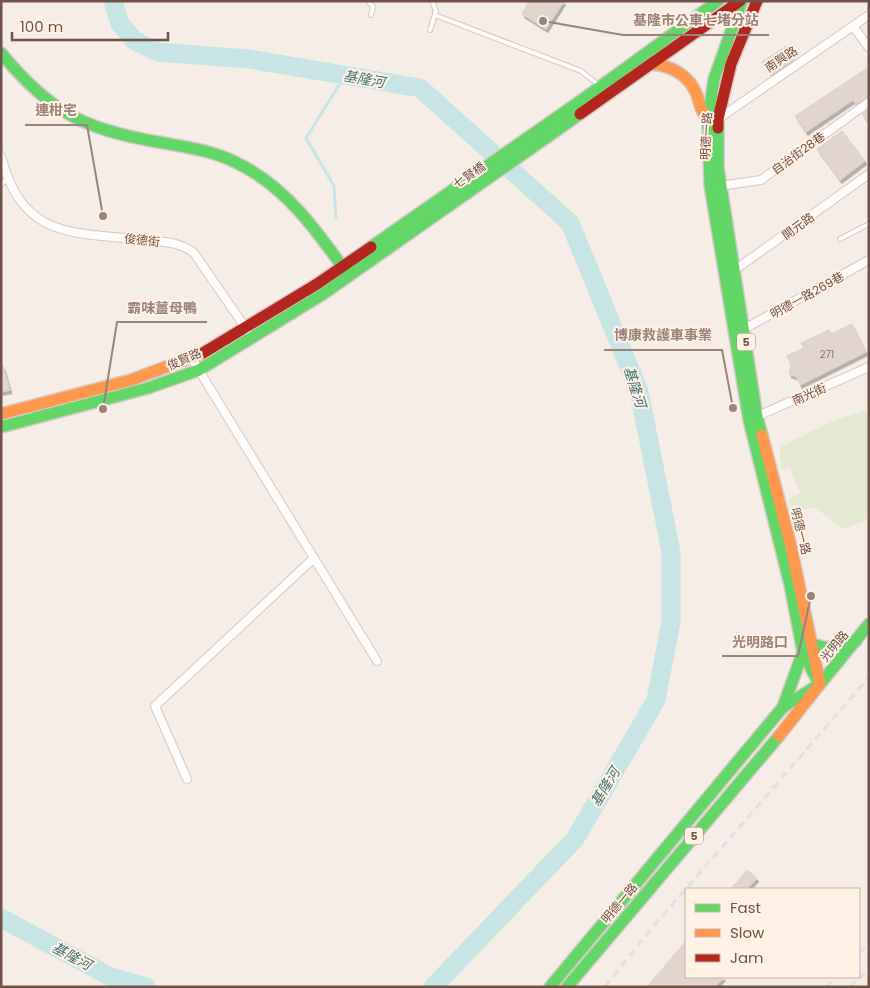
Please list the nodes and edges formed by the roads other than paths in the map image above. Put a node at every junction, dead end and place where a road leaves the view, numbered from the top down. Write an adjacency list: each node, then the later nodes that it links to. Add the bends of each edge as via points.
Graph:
1 (368, 1): 6 (lane, via 373,7)
2 (432, 1): 7 (lane)
3 (718, 1): 14 (main road)
4 (741, 1): 13 (main road); 16 (main road, 明德一路 / 5, via 714,79)
5 (757, 1): 16 (main road, 明德一路 / 5, via 731,64)
6 (371, 15)
7 (435, 15): 10 (lane); 14 (lane, via 582,71)
8 (869, 15): 9 (street, 南興路)
9 (853, 26): 11 (street); 16 (street, 南興路)
10 (430, 30)
11 (869, 48)
12 (1, 53): 24 (main road, via 36,94 77,122 104,132 198,149 244,166 264,178 291,201 334,256)
13 (650, 64): 14 (main road); 16 (main road, via 668,65 686,77)
14 (604, 91): 24 (main road, 七賢橋)
15 (869, 102): 20 (street, 自治街28巷, via 761,180)
16 (713, 120): 20 (main road, 明德一路 / 5); 25 (main road, 明德一路 / 5, via 710,184)
17 (1, 156): 19 (street, 俊德街)
18 (869, 174): 25 (street, 開元路)
19 (4, 182): 27 (street, 俊德街, via 34,217 54,228 178,244 187,248 194,253)
20 (720, 186): 25 (main road, 明德一路 / 5)
21 (869, 224): 22 (lane)
22 (840, 239)
23 (869, 260): 26 (street, 明德一路269巷)
24 (350, 268): 27 (main road, 俊賢路)
25 (731, 272): 26 (main road, 明德一路 / 5); 32 (main road, 明德一路 / 5)
26 (744, 329): 32 (main road, 明德一路 / 5)
27 (250, 333): 28 (main road, 俊賢路); 30 (main road, 俊賢路)
28 (192, 359): 30 (street); 31 (main road, 俊賢路, via 131,380)
29 (869, 367): 32 (street, 南光街)
30 (199, 370): 33 (main road, 俊賢路, via 148,388); 34 (street)
31 (1, 414)
32 (753, 418): 37 (main road, 明德一路 / 5); 38 (main road, 明德一路 / 5)
33 (1, 427)
34 (314, 558): 39 (street); 42 (street, via 155,706)
35 (869, 624): 36 (main road, 光明路)
36 (856, 641): 37 (main road, via 826,648); 40 (main road, 光明路)
37 (813, 644): 40 (main road, 明德一路 / 5)
38 (803, 652): 40 (main road, 5); 41 (main road)
39 (378, 661)
40 (820, 684): 41 (main road); 44 (main road, 明德一路 / 5)
41 (783, 707): 43 (main road, 明德一路 / 5)
42 (187, 779)
43 (550, 987)
44 (567, 987)

